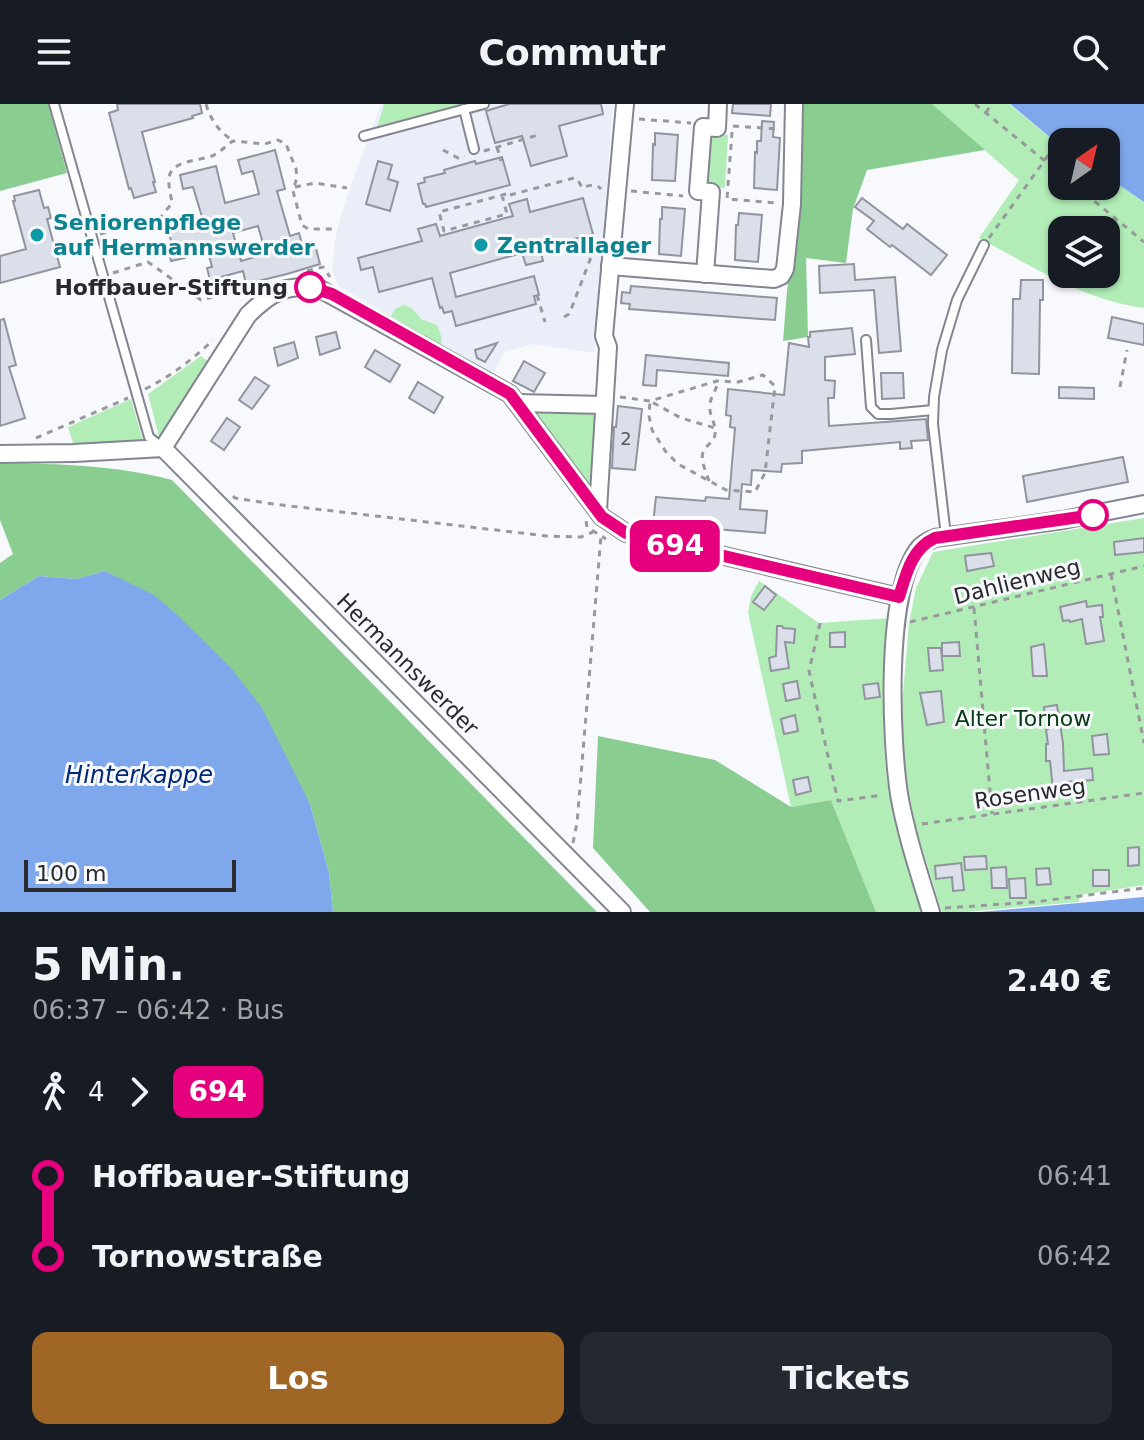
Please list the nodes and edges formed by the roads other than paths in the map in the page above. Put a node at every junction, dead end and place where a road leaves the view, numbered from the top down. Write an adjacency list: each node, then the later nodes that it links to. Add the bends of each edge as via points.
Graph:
1 (54, 104): 16 (lane, via 149,437)
2 (484, 104): 5 (lane)
3 (718, 104): 11 (street, via 717,128 703,127 698,191 711,192)
4 (794, 104): 11 (street, via 785,269 774,279)
5 (464, 109): 7 (lane); 8 (lane)
6 (624, 111): 10 (street, via 610,192)
7 (364, 136)
8 (472, 153)
9 (984, 245): 15 (lane, via 957,300)
10 (610, 266): 11 (street); 13 (street)
11 (705, 274)
12 (866, 340): 15 (lane, via 871,407 878,414)
13 (604, 400): 14 (street); 19 (street)
14 (517, 403): 16 (street, via 510,394 332,294 291,287 266,298 248,315); 19 (street)
15 (933, 410): 20 (lane)
16 (163, 448): 17 (street); 23 (street, Hermannswerder)
17 (0, 454)
18 (1144, 504): 20 (street)
19 (598, 510): 21 (street, via 626,533)
20 (946, 536): 21 (street, via 919,548)
21 (899, 597): 22 (street, via 894,664 899,792 905,827)
22 (939, 910)
23 (622, 912)

